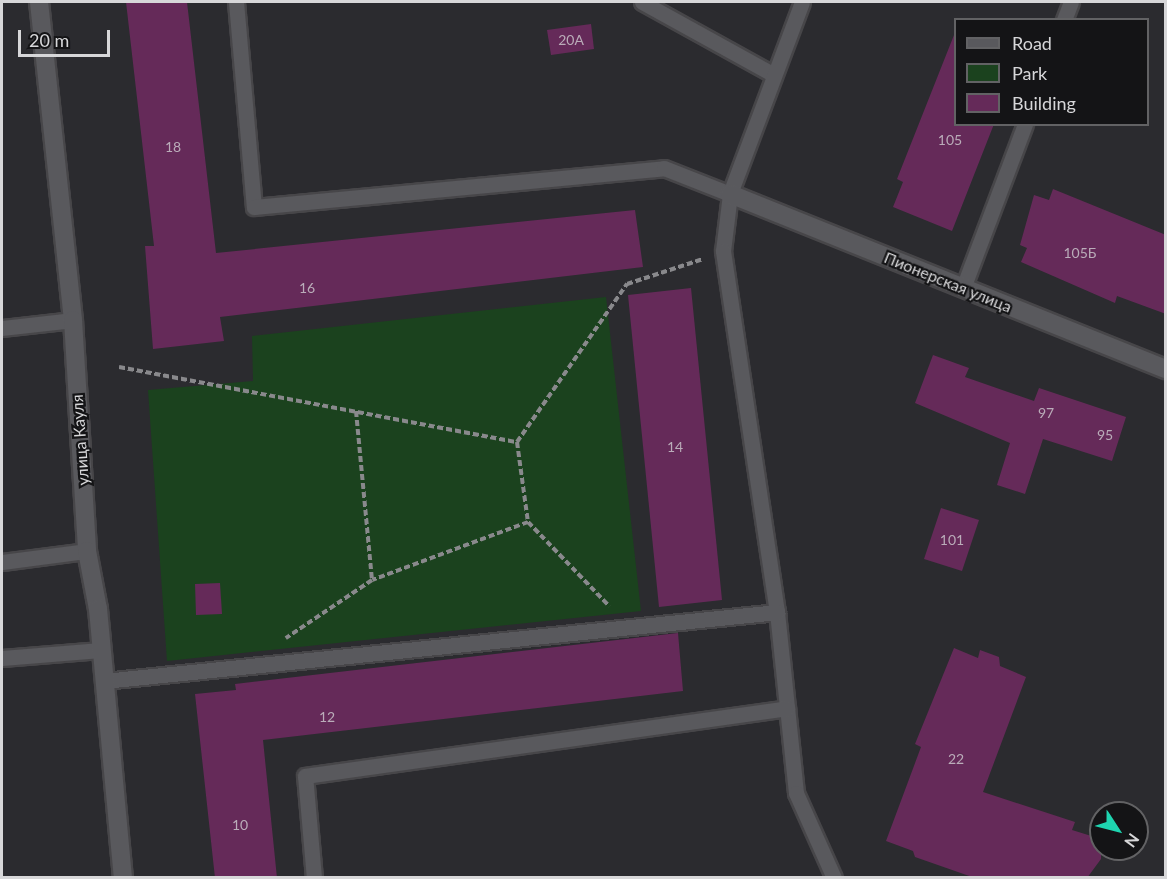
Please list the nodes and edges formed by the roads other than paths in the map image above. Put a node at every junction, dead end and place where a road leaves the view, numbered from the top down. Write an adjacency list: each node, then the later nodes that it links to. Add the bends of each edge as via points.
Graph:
1 (39, 2): 11 (street, улица Кауля)
2 (236, 2): 9 (lane, via 254,207 664,168)
3 (642, 2): 7 (lane)
4 (802, 2): 7 (lane)
5 (1071, 2): 6 (lane)
6 (1065, 18)
7 (774, 75): 9 (lane)
8 (1024, 126): 10 (lane)
9 (730, 194): 10 (street, Пионерская улица); 16 (lane, via 723,251)
10 (963, 288): 13 (street, Пионерская улица)
11 (73, 320): 12 (lane); 14 (street, улица Кауля)
12 (2, 328)
13 (1166, 369)
14 (87, 551): 15 (lane); 17 (street, улица Кауля)
15 (2, 562)
16 (777, 612): 19 (lane); 20 (lane)
17 (101, 650): 18 (lane); 19 (street, улица Кауля)
18 (2, 658)
19 (105, 681): 21 (street, улица Кауля)
20 (787, 708): 22 (lane, via 305,776); 23 (lane, via 796,793)
21 (123, 878)
22 (314, 878)
23 (834, 878)

